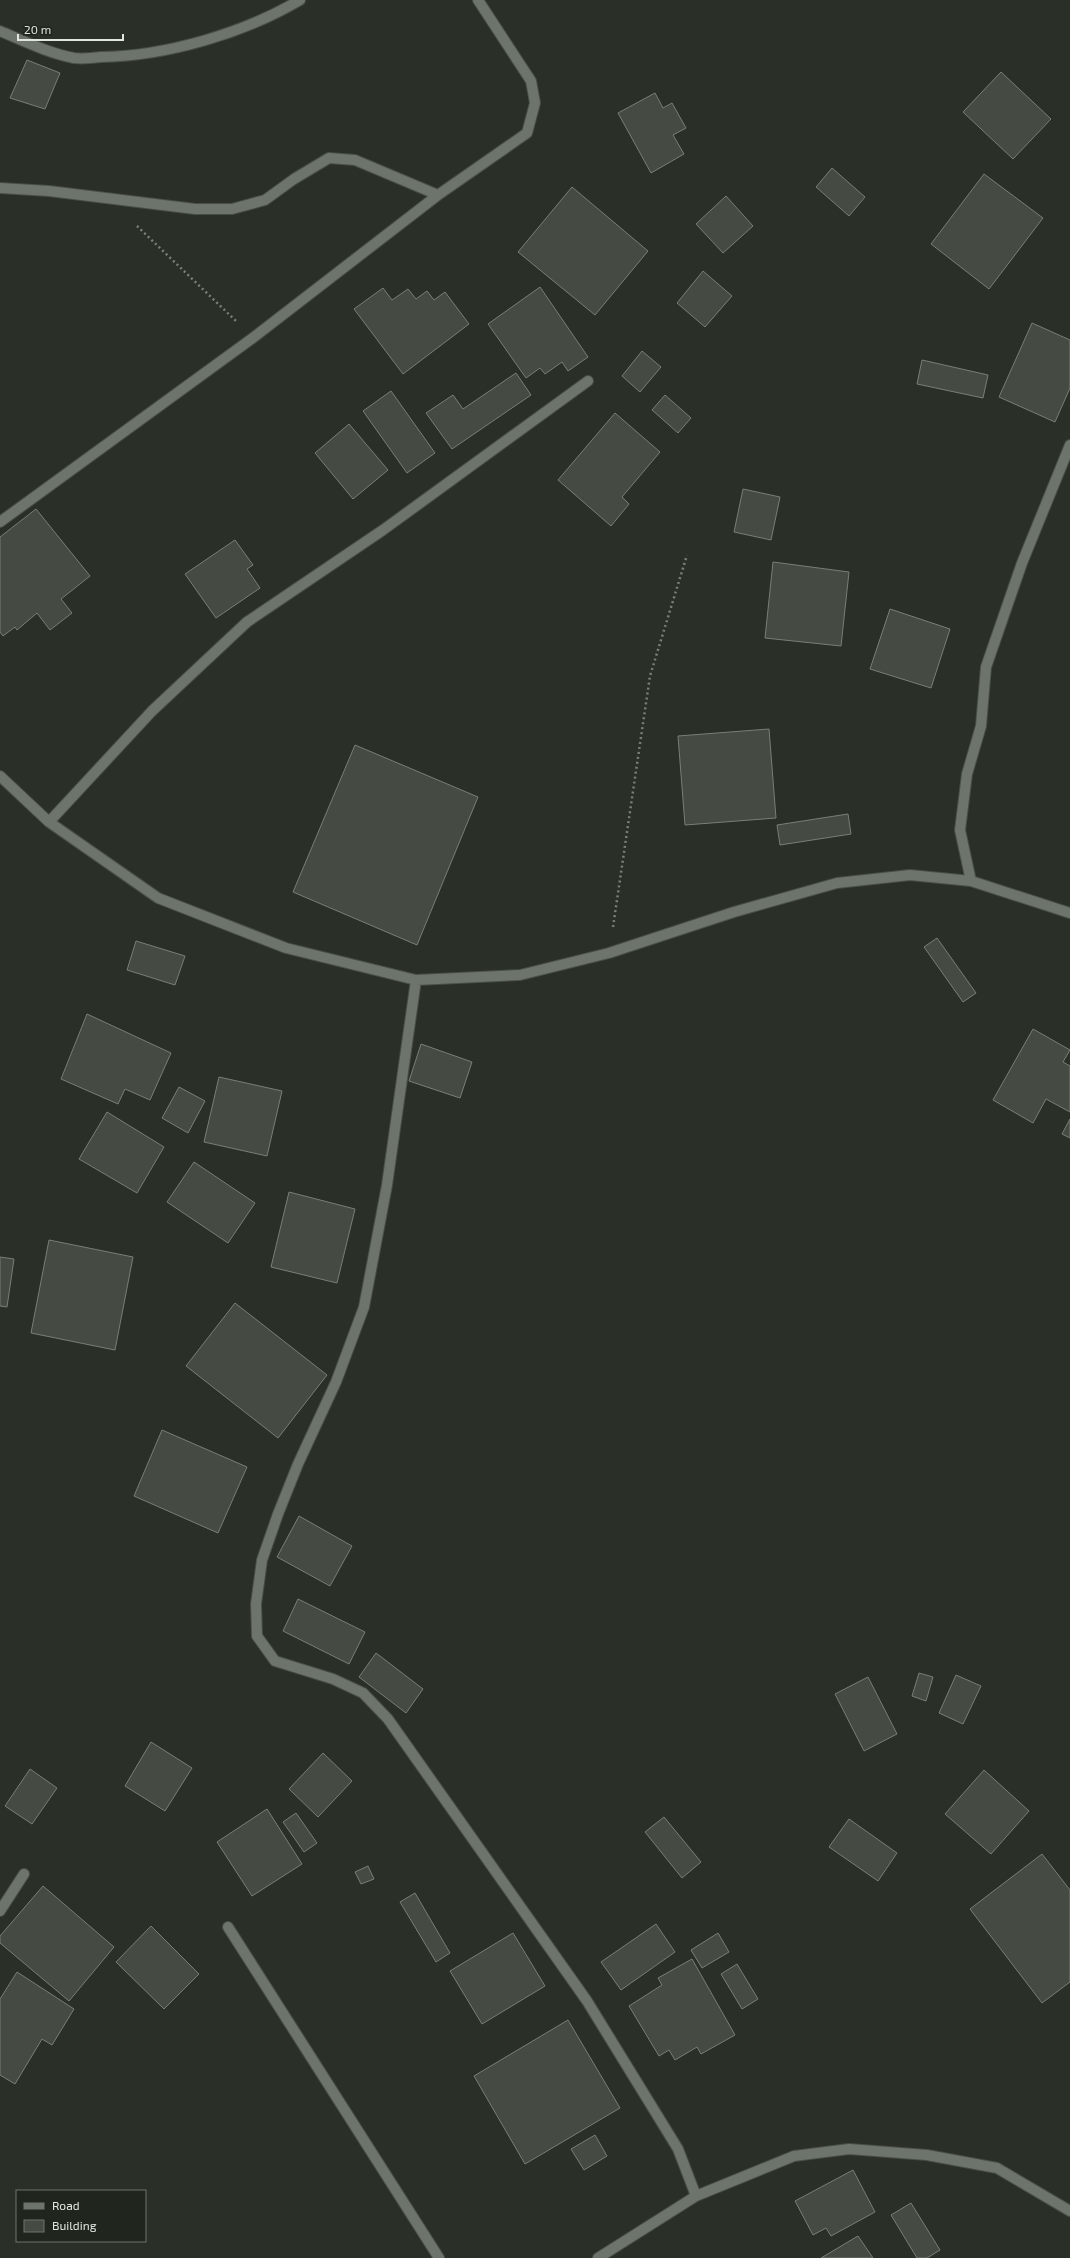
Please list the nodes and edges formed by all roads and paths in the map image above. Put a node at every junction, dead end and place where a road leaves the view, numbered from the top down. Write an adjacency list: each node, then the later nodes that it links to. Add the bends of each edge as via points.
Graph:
1 (300, 0): 3 (street, via 272,17 177,48 126,57 75,58)
2 (478, 0): 5 (street, via 530,81 535,103 527,133)
3 (0, 31)
4 (0, 188): 6 (street)
5 (438, 196): 6 (street, via 355,160 329,158 265,200 232,210 195,209); 7 (street)
6 (109, 199): 7 (path)
7 (254, 337): 10 (street)
8 (588, 381): 13 (street, via 383,530 247,622 152,711)
9 (1070, 445): 14 (street, via 1022,563 986,667 981,726 967,774 960,830)
10 (0, 522)
11 (687, 555): 16 (path, via 650,676)
12 (0, 776): 13 (street)
13 (49, 822): 17 (street, via 158,898 286,948)
14 (971, 880): 15 (street); 16 (street, via 910,875 837,883 734,912)
15 (1070, 913)
16 (609, 953): 17 (street, via 520,975)
17 (416, 980): 21 (street, via 387,1186 364,1307 336,1382 298,1464 262,1560 256,1604 257,1636 275,1661 363,1693 388,1719 587,2001 678,2149)
18 (24, 1874): 19 (street)
19 (0, 1911)
20 (228, 1927): 23 (street)
21 (696, 2196): 22 (street, via 794,2156 849,2149 927,2155 997,2168); 24 (street)
22 (1070, 2211)
23 (439, 2258)
24 (598, 2258)

